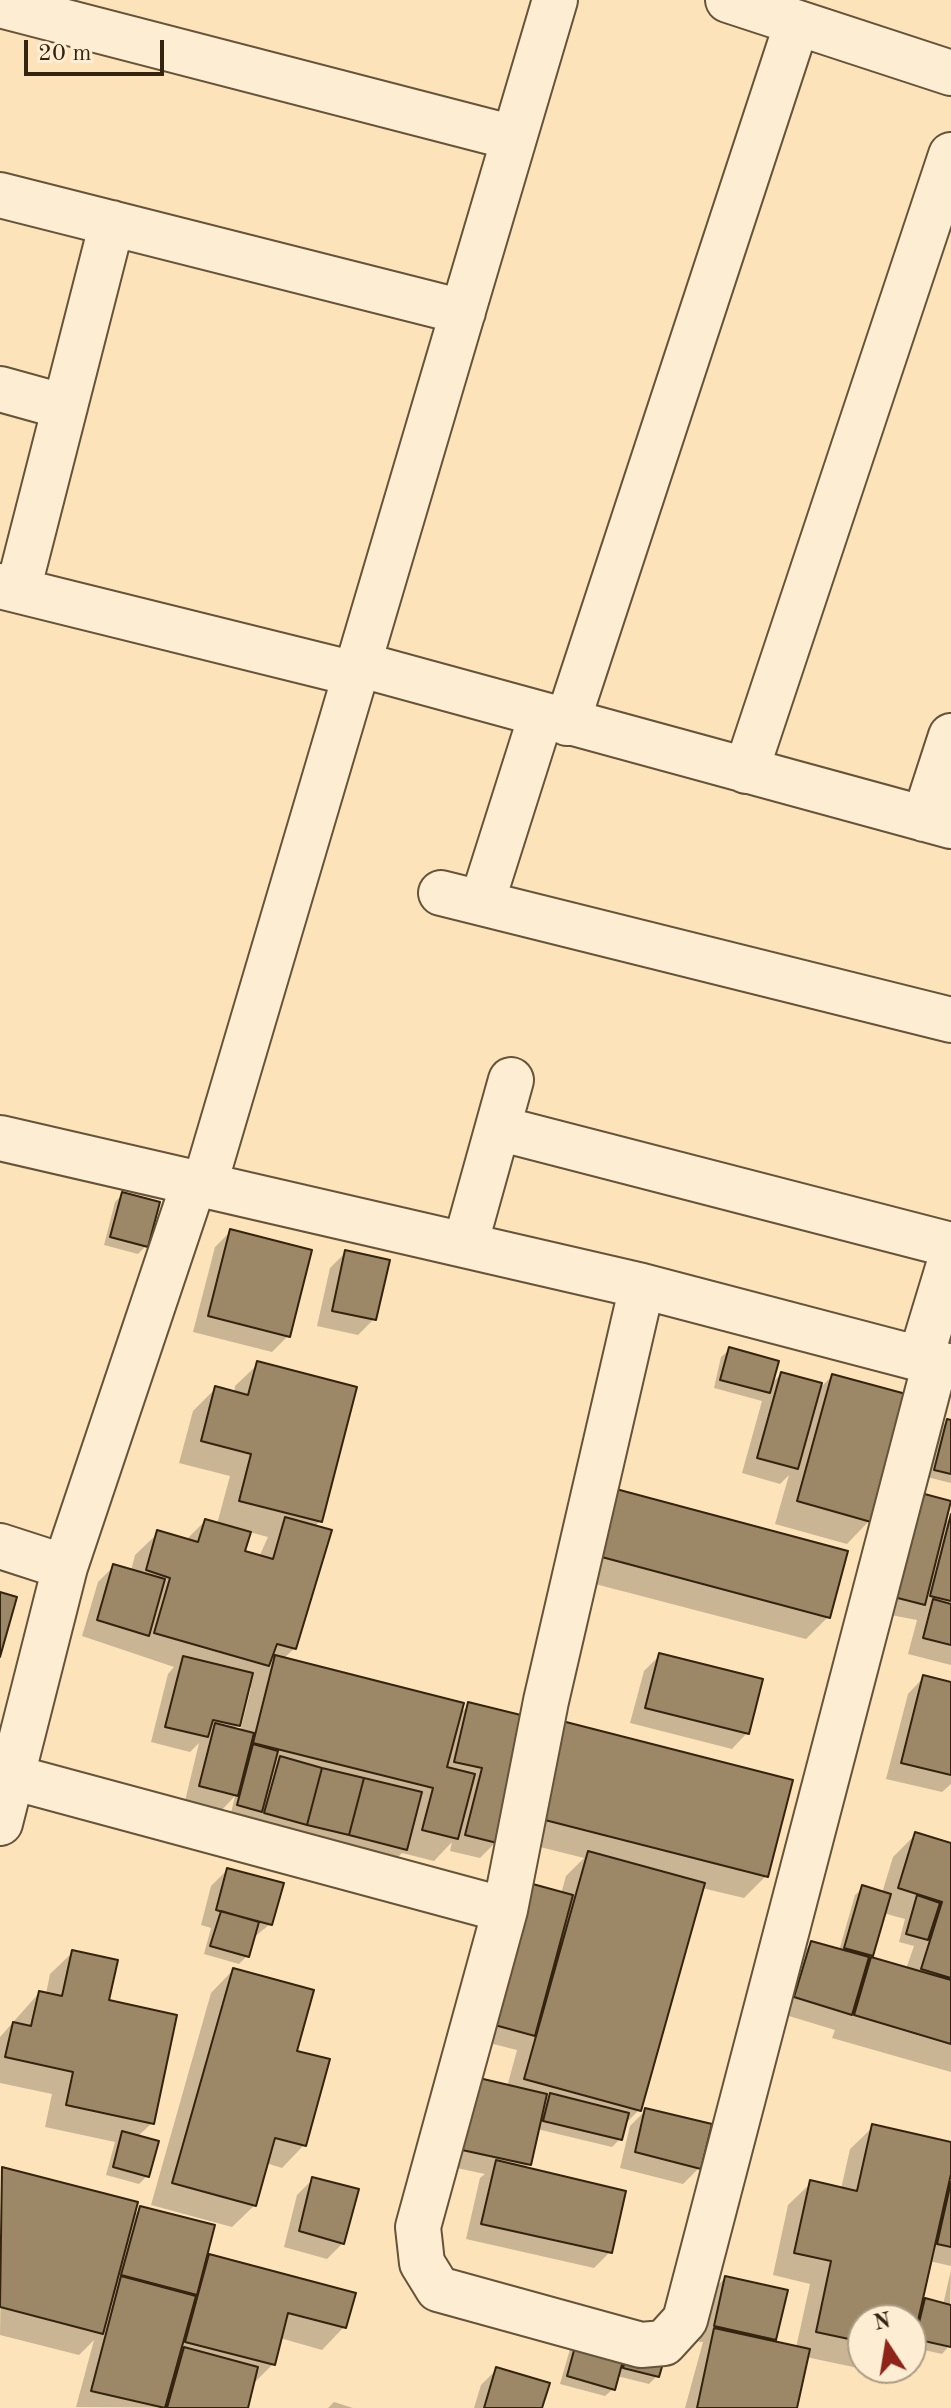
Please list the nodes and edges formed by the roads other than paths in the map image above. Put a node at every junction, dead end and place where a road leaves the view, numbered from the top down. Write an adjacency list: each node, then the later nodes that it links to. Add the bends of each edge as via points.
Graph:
1 (555, 0): 6 (street)
2 (728, 0): 4 (street)
3 (0, 5): 6 (street)
4 (797, 23): 5 (street); 15 (street)
5 (951, 73)
6 (514, 138): 10 (street)
7 (951, 155): 17 (street)
8 (0, 195): 9 (street)
9 (112, 223): 10 (street); 12 (street)
10 (463, 312): 14 (street)
11 (0, 389): 12 (street)
12 (65, 407): 13 (street)
13 (9, 588): 14 (street)
14 (357, 669): 15 (street); 23 (street)
15 (554, 720): 17 (street); 19 (street, via 462,897)
16 (951, 736): 18 (street)
17 (746, 771): 18 (street)
18 (937, 822)
19 (951, 1020)
20 (511, 1080): 21 (street)
21 (498, 1128): 24 (street); 25 (street)
22 (0, 1138): 23 (street)
23 (199, 1185): 24 (street); 30 (street)
24 (465, 1245): 27 (street)
25 (951, 1245)
26 (951, 1258): 28 (street)
27 (642, 1286): 28 (street); 33 (street, via 546,1701)
28 (935, 1363): 33 (street, via 685,2320 664,2343 641,2345 438,2289 422,2263 418,2227)
29 (0, 1546): 30 (street)
30 (65, 1567): 31 (street)
31 (12, 1777): 32 (street); 33 (street)
32 (0, 1823)
33 (505, 1910)

